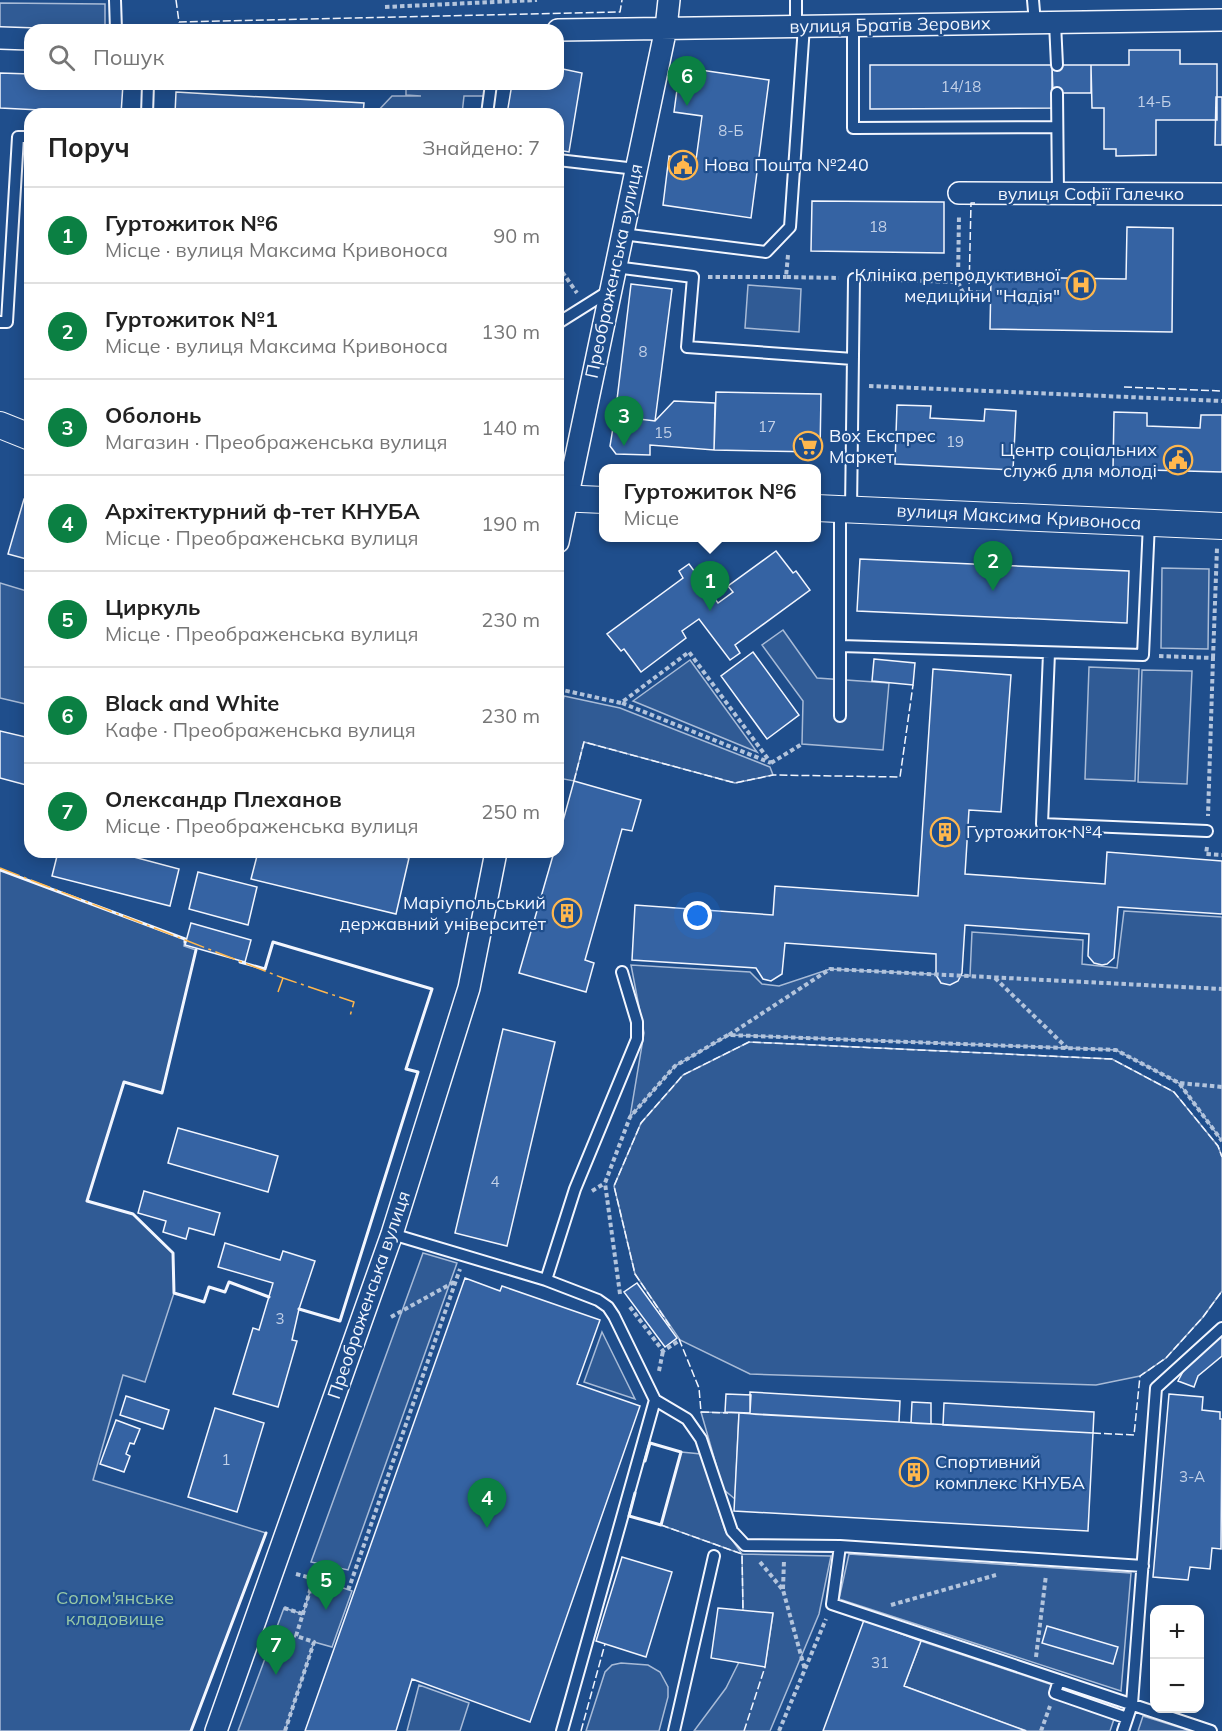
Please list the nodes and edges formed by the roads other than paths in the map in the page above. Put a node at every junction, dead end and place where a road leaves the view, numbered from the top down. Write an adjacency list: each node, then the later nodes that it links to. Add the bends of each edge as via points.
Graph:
1 (116, 0): 7 (lane)
2 (669, 0): 10 (street, Преображенська вулиця)
3 (796, 0): 8 (lane)
4 (1033, 0): 6 (lane)
5 (1222, 20): 6 (street, вулиця Братів Зерових)
6 (1045, 23): 9 (street, вулиця Братів Зерових); 14 (lane)
7 (116, 24)
8 (800, 26): 9 (street, вулиця Братів Зерових); 10 (street, вулиця Братів Зерових); 27 (lane, via 790,227 766,252)
9 (853, 26): 20 (lane, via 854,128)
10 (666, 28): 11 (street, вулиця Братів Зерових); 23 (street, Преображенська вулиця)
11 (564, 30)
12 (0, 38): 13 (street)
13 (24, 39)
14 (1057, 65)
15 (148, 90): 18 (lane)
16 (490, 90): 19 (lane)
17 (1057, 93): 20 (lane)
18 (147, 108)
19 (488, 108)
20 (1057, 127): 25 (lane)
21 (24, 137): 32 (lane, via 18,137 7,322)
22 (564, 161): 23 (lane)
23 (636, 169): 27 (street, Преображенська вулиця)
24 (959, 193): 25 (street, вулиця Софії Галечко)
25 (1058, 193): 26 (street, вулиця Софії Галечко)
26 (1222, 194)
27 (622, 234): 28 (street, Преображенська вулиця)
28 (615, 267): 30 (street, Преображенська вулиця); 33 (lane, via 693,277 687,347)
29 (854, 279): 33 (lane)
30 (610, 291): 31 (lane); 36 (street, Преображенська вулиця)
31 (564, 319)
32 (0, 322)
33 (853, 359): 39 (lane, via 853,386)
34 (1, 427): 35 (street)
35 (24, 435)
36 (564, 489)
37 (564, 498): 38 (street)
38 (599, 500)
39 (836, 508): 40 (street, вулиця Максима Кривоноса); 42 (lane)
40 (1149, 522): 41 (street, вулиця Максима Кривоноса); 43 (lane, via 1143,655)
41 (1220, 536)
42 (840, 646): 43 (lane); 44 (lane)
43 (1049, 652): 45 (lane, via 1042,824)
44 (840, 716)
45 (1207, 831)
46 (495, 858): 48 (street, Преображенська вулиця, via 469,988)
47 (622, 972): 49 (lane, via 637,1022 637,1040 575,1189)
48 (392, 1234): 49 (lane); 58 (street, Преображенська вулиця)
49 (546, 1280): 51 (lane, via 608,1307)
50 (1222, 1328): 54 (lane, via 1156,1388)
51 (655, 1400): 52 (lane, via 696,1429 732,1531 745,1545); 59 (lane)
52 (840, 1546): 54 (lane); 55 (lane, via 832,1604)
53 (714, 1556): 60 (lane)
54 (1143, 1566): 56 (lane)
55 (1059, 1680): 56 (lane); 57 (lane, via 1055,1693)
56 (1132, 1704): 57 (lane); 62 (lane)
57 (1127, 1718): 61 (lane)
58 (216, 1731)
59 (562, 1731)
60 (674, 1731)
61 (1123, 1731)
62 (1212, 1731)

